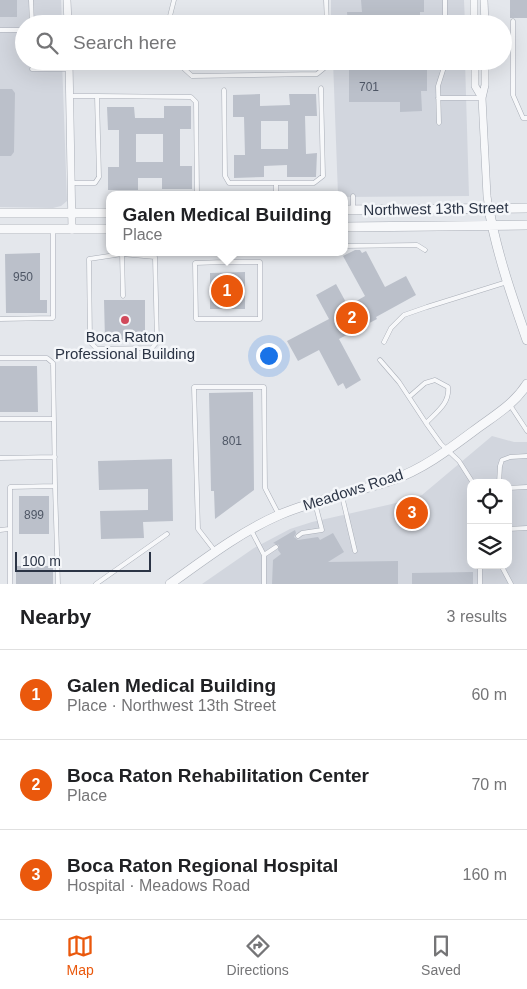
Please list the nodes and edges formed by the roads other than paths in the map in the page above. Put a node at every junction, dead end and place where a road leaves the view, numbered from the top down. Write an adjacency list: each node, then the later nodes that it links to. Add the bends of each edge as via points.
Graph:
1 (31, 0): 8 (lane)
2 (67, 0): 9 (street)
3 (174, 0): 10 (lane)
4 (326, 0): 11 (lane)
5 (444, 0): 12 (lane)
6 (474, 0): 13 (street)
7 (484, 0): 14 (street)
8 (32, 15)
9 (68, 15)
10 (170, 15)
11 (327, 15)
12 (445, 15)
13 (474, 15)
14 (484, 15)
15 (513, 21): 30 (lane, via 513,94 523,118)
16 (0, 30): 17 (lane)
17 (15, 30)
18 (69, 70): 26 (street)
19 (185, 70): 20 (lane, via 192,76 317,74)
20 (322, 70)
21 (443, 70): 28 (lane)
22 (475, 70): 29 (street, via 475,86)
23 (485, 70): 29 (street)
24 (321, 88): 33 (lane, via 323,176 314,183)
25 (224, 90): 33 (lane, via 225,176 229,184)
26 (69, 96): 27 (lane); 32 (street)
27 (97, 96): 32 (lane, via 99,177 94,183); 34 (lane, via 191,97 196,102)
28 (438, 98): 29 (lane); 31 (lane)
29 (482, 98): 38 (street)
30 (527, 118)
31 (439, 123)
32 (71, 183): 42 (street)
33 (276, 183): 35 (lane)
34 (197, 191)
35 (276, 191)
36 (353, 196): 39 (lane)
37 (527, 208): 38 (street, Northwest 13th Street)
38 (489, 209): 39 (street, Northwest 13th Street); 43 (street)
39 (349, 210)
40 (0, 213): 42 (street)
41 (106, 213): 42 (street)
42 (72, 214): 49 (street)
43 (492, 225): 44 (street, Northwest 13th Street); 45 (street, Northwest 13th Street); 57 (street)
44 (527, 225)
45 (348, 226)
46 (0, 229): 48 (street)
47 (106, 229): 49 (street)
48 (53, 230): 49 (street); 59 (lane, via 53,318)
49 (72, 230)
50 (348, 246): 51 (lane, via 417,245)
51 (425, 250)
52 (106, 256): 54 (lane, via 89,259 90,342 97,349 152,348 158,342 155,257)
53 (122, 256): 58 (lane)
54 (147, 256)
55 (224, 256): 56 (lane)
56 (224, 262): 56 (lane, via 260,262 260,319 196,319 195,263)
57 (507, 282): 60 (street); 61 (lane, via 404,315 391,328)
58 (123, 296)
59 (0, 319)
60 (526, 337)
61 (384, 342)
62 (0, 358): 67 (lane, via 47,358 53,363)
63 (380, 360): 65 (lane)
64 (527, 384): 66 (street, Meadows Road)
65 (409, 397): 69 (lane); 69 (lane, via 425,383 435,380 448,387 449,395 444,404)
66 (510, 405): 70 (lane); 71 (street, Meadows Road)
67 (54, 418): 68 (lane); 73 (lane)
68 (0, 419)
69 (426, 423): 71 (lane)
70 (527, 431)
71 (448, 450): 75 (lane); 80 (street, Meadows Road, via 393,480)
72 (527, 456): 76 (lane, via 502,460)
73 (55, 457): 74 (lane); 77 (lane)
74 (0, 458)
75 (470, 479)
76 (499, 479)
77 (55, 486): 85 (lane, via 10,487); 97 (lane)
78 (527, 487): 79 (lane)
79 (512, 488)
80 (342, 494): 81 (street, Meadows Road); 91 (lane)
81 (314, 501): 82 (street, Meadows Road); 89 (lane, via 322,530)
82 (279, 515): 87 (street, Meadows Road); 92 (lane, via 265,488 264,387 194,387 198,528)
83 (512, 528): 84 (lane)
84 (527, 528)
85 (9, 529): 86 (lane); 96 (lane)
86 (0, 530)
87 (251, 530): 92 (street, Meadows Road); 93 (lane)
88 (167, 534): 98 (lane)
89 (298, 536)
90 (276, 547): 93 (lane)
91 (355, 551)
92 (216, 552): 99 (street, Meadows Road)
93 (264, 555): 100 (lane)
94 (480, 569): 101 (lane)
95 (503, 569): 102 (lane)
96 (10, 584)
97 (58, 584)
98 (96, 584)
99 (170, 584)
100 (264, 584)
101 (480, 584)
102 (510, 584)

